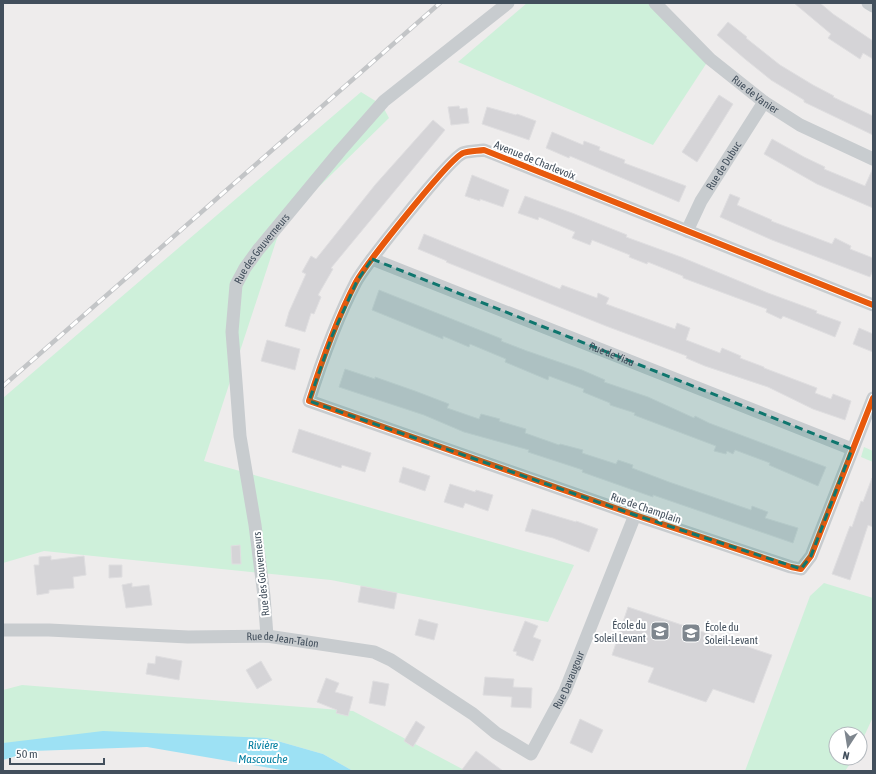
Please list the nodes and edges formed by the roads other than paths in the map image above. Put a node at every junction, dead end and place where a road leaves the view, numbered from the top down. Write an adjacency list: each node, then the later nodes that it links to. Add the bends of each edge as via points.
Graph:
1 (508, 3): 15 (street, Rue des Gouverneurs, via 384,101 274,230 245,268 236,285 232,332 240,436 255,525)
2 (655, 3): 5 (street, Rue de Vanier, via 710,59)
3 (868, 3): 4 (street)
4 (873, 6)
5 (764, 102): 6 (street, Rue de Vanier, via 800,125); 7 (street, Rue de Dubuc, via 701,201)
6 (873, 159)
7 (687, 231): 8 (street, Avenue de Charlevoix, via 484,150 463,153 447,166); 9 (street, Avenue de Charlevoix)
8 (372, 259): 11 (street, Avenue de Charlevoix, via 357,281 332,336); 12 (street, Rue de Viau)
9 (873, 305)
10 (873, 398): 12 (street, Rue de Champlain)
11 (309, 401): 13 (street, Rue de Champlain)
12 (852, 449): 13 (street, Rue de Champlain, via 811,556 801,569)
13 (635, 515): 16 (street, Rue Davaugour, via 565,691)
14 (3, 630): 15 (street, Rue de Jean-Talon, via 188,637)
15 (267, 636): 16 (street, Rue de Jean-Talon, via 374,652 391,660 473,714 496,733)
16 (531, 754)

